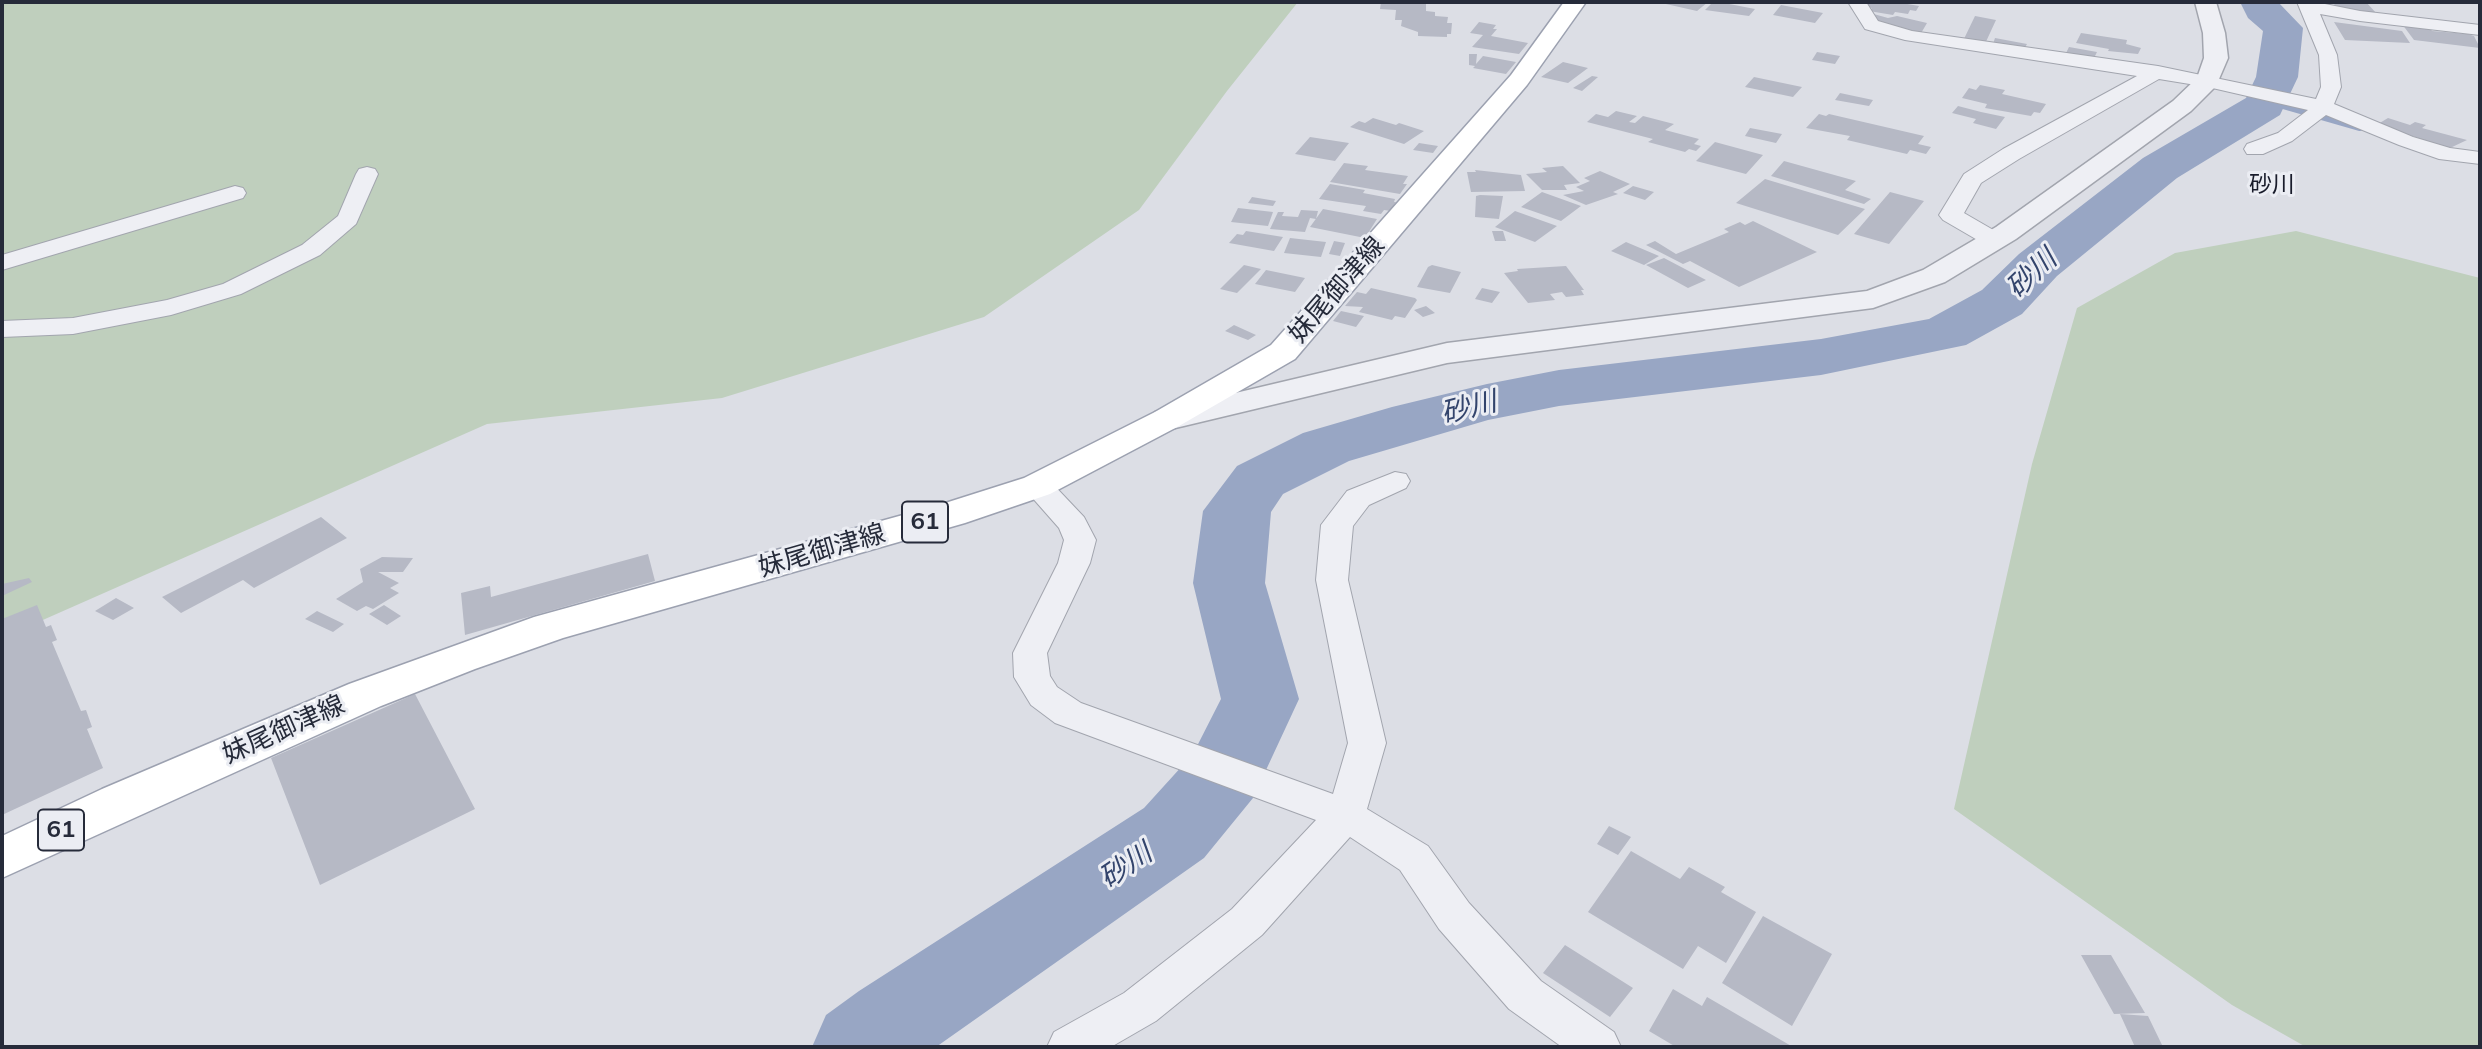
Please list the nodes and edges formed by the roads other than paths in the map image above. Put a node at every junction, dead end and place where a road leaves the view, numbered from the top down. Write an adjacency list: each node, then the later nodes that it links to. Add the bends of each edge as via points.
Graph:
1 (1575, 2): 16 (main road, 妹尾御津線 / 61, via 1519,80 1283,352)
2 (1857, 2): 6 (street, via 1871,26 1911,36)
3 (2206, 2): 7 (street, via 2214,33)
4 (2307, 4): 5 (street, via 2360,16); 8 (street, via 2328,55 2331,87)
5 (2480, 30)
6 (2158, 72): 7 (street); 13 (street, via 1972,179 1951,215)
7 (2217, 83): 8 (street); 13 (street)
8 (2317, 110): 9 (street, via 2285,137); 10 (street, via 2447,154)
9 (2255, 149)
10 (2480, 159)
11 (367, 174): 15 (street, via 348,219 311,250 232,289 172,307 73,326)
12 (235, 192): 14 (street)
13 (1994, 240): 16 (street, via 1934,276 1873,299 1447,353)
14 (2, 263)
15 (2, 329)
16 (1167, 419): 18 (main road, 妹尾御津線 / 61)
17 (1395, 481): 19 (street, via 1358,498 1337,525 1332,580 1367,743)
18 (1037, 486): 19 (street, via 1073,524 1080,540 1074,563 1030,653 1032,677 1044,696 1110,729); 20 (main road, 妹尾御津線 / 61, via 549,627 460,658 144,791)
19 (1332, 811): 21 (street, via 1247,922 1140,1007); 22 (street, via 1414,858 1454,916 1525,995)
20 (2, 858)
21 (1070, 1047)
22 (1598, 1047)

